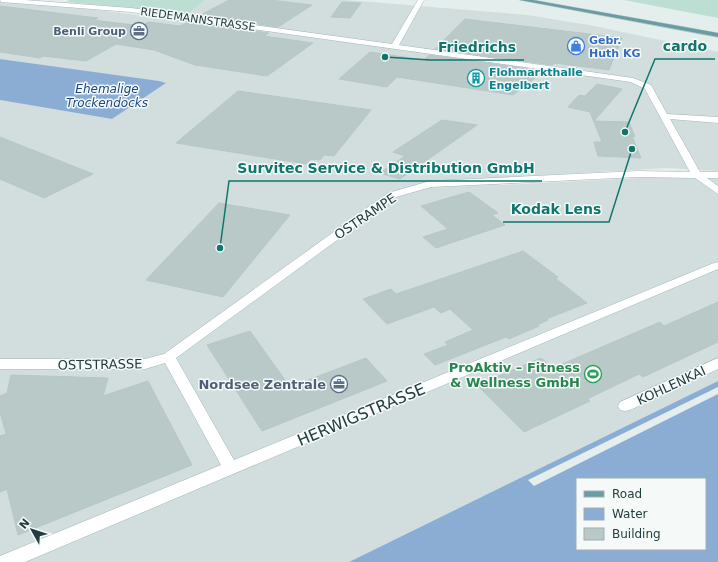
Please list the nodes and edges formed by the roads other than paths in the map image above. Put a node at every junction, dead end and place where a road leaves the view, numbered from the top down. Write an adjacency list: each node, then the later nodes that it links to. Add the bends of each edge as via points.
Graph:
1 (1, 0): 5 (street, RIEDEMANNSTRASSE, via 132,10)
2 (421, 0): 5 (street)
3 (523, 0): 4 (main road)
4 (718, 35)
5 (395, 46): 6 (street, RIEDEMANNSTRASSE, via 633,80 648,87)
6 (664, 116): 7 (street); 8 (street, RIEDEMANNSTRASSE)
7 (718, 120)
8 (696, 174): 9 (street, OSTRAMPE); 10 (street); 12 (street, OSTRAMPE, via 615,175 430,184 392,194)
9 (718, 175)
10 (718, 191)
11 (718, 265): 16 (street, HERWIGSTRASSE)
12 (169, 357): 14 (street, OSTSTRASSE, via 145,364); 16 (street)
13 (718, 363): 15 (street, KOHLENKAI)
14 (0, 364)
15 (625, 406)
16 (230, 468): 17 (street, HERWIGSTRASSE)
17 (5, 562)

